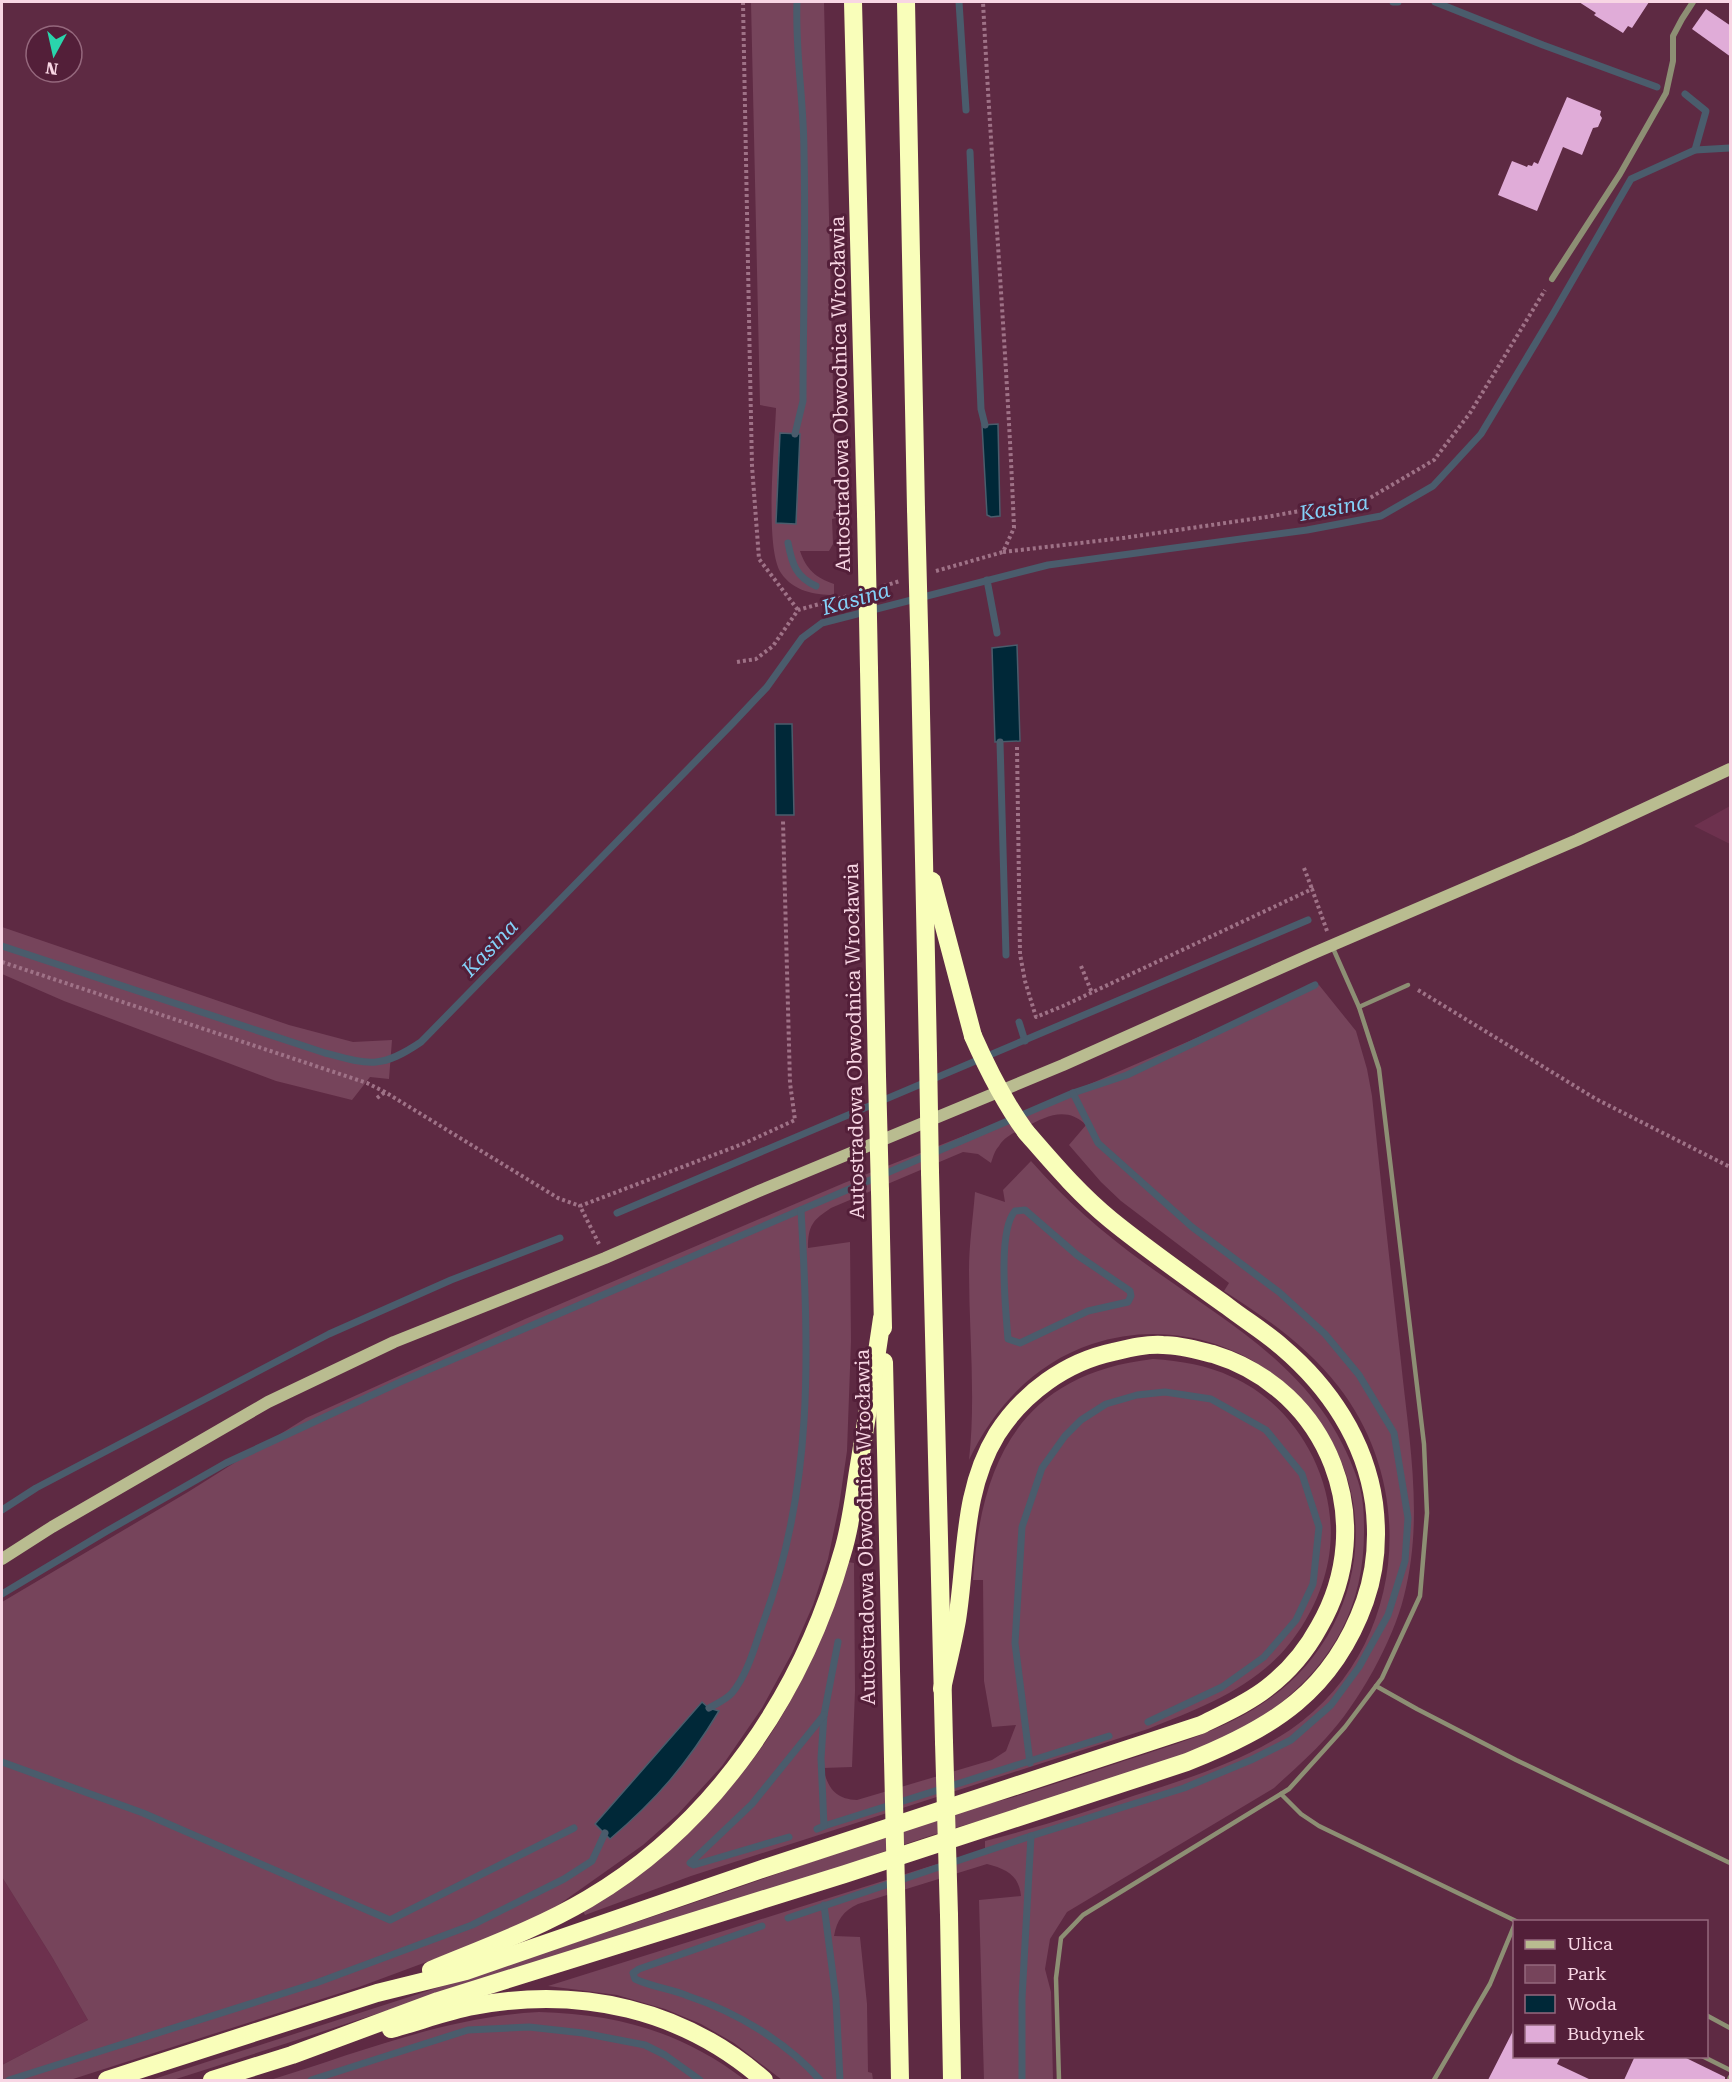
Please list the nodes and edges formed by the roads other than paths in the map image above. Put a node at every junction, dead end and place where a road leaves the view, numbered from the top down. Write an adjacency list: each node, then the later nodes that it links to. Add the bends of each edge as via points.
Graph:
1 (853, 2): 10 (highway, Autostradowa Obwodnica Wrocławia, bridge)
2 (906, 2): 6 (highway, bridge)
3 (1693, 2): 4 (street, via 1673,36 1673,61 1666,93 1620,174)
4 (1552, 279)
5 (1731, 769): 7 (main road)
6 (924, 849): 13 (highway, bridge); 21 (highway, bridge, via 973,1036 1026,1132 1070,1184 1111,1220 1282,1347 1335,1403 1354,1435 1372,1488 1376,1537 1374,1566 1358,1622 1327,1673 1304,1698 1282,1715 1188,1762 438,2001)
7 (1332, 946): 9 (lane); 11 (main road, via 1054,1069 605,1258 394,1342 268,1402)
8 (1408, 985): 9 (lane)
9 (1359, 1007): 12 (lane, via 1379,1069 1424,1444 1427,1513 1419,1596)
10 (882, 1318): 18 (highway, via 843,1552 804,1658 745,1754 679,1830 590,1898 553,1919); 27 (highway, Autostradowa Obwodnica Wrocławia, bridge)
11 (2, 1559)
12 (1376, 1686): 14 (lane, via 1345,1727 1289,1790); 15 (lane, via 1506,1755)
13 (942, 1689): 18 (highway, via 957,1619 972,1495 982,1462 1014,1411 1035,1391 1077,1363 1102,1354 1164,1345 1195,1349 1249,1369 1286,1394 1318,1436 1338,1481 1345,1522 1341,1576 1326,1616 1311,1641 1267,1689 1201,1725 466,1971); 28 (highway, bridge)
14 (1281, 1794): 16 (lane, via 1300,1814 1319,1826); 29 (lane, via 1083,1915 1061,1938 1056,1978)
15 (1731, 1863)
16 (1515, 1920)
17 (1513, 1930): 30 (lane, via 1481,2001)
18 (377, 1993): 24 (highway)
19 (1708, 2016): 20 (lane)
20 (1731, 2028)
21 (292, 2055): 25 (highway); 26 (highway, via 473,2006 552,1999 605,2004 671,2022 711,2041)
22 (1706, 2058): 23 (lane)
23 (1731, 2070)
24 (107, 2080)
25 (212, 2080)
26 (764, 2080)
27 (900, 2080)
28 (952, 2080)
29 (1059, 2080)
30 (1434, 2080)

